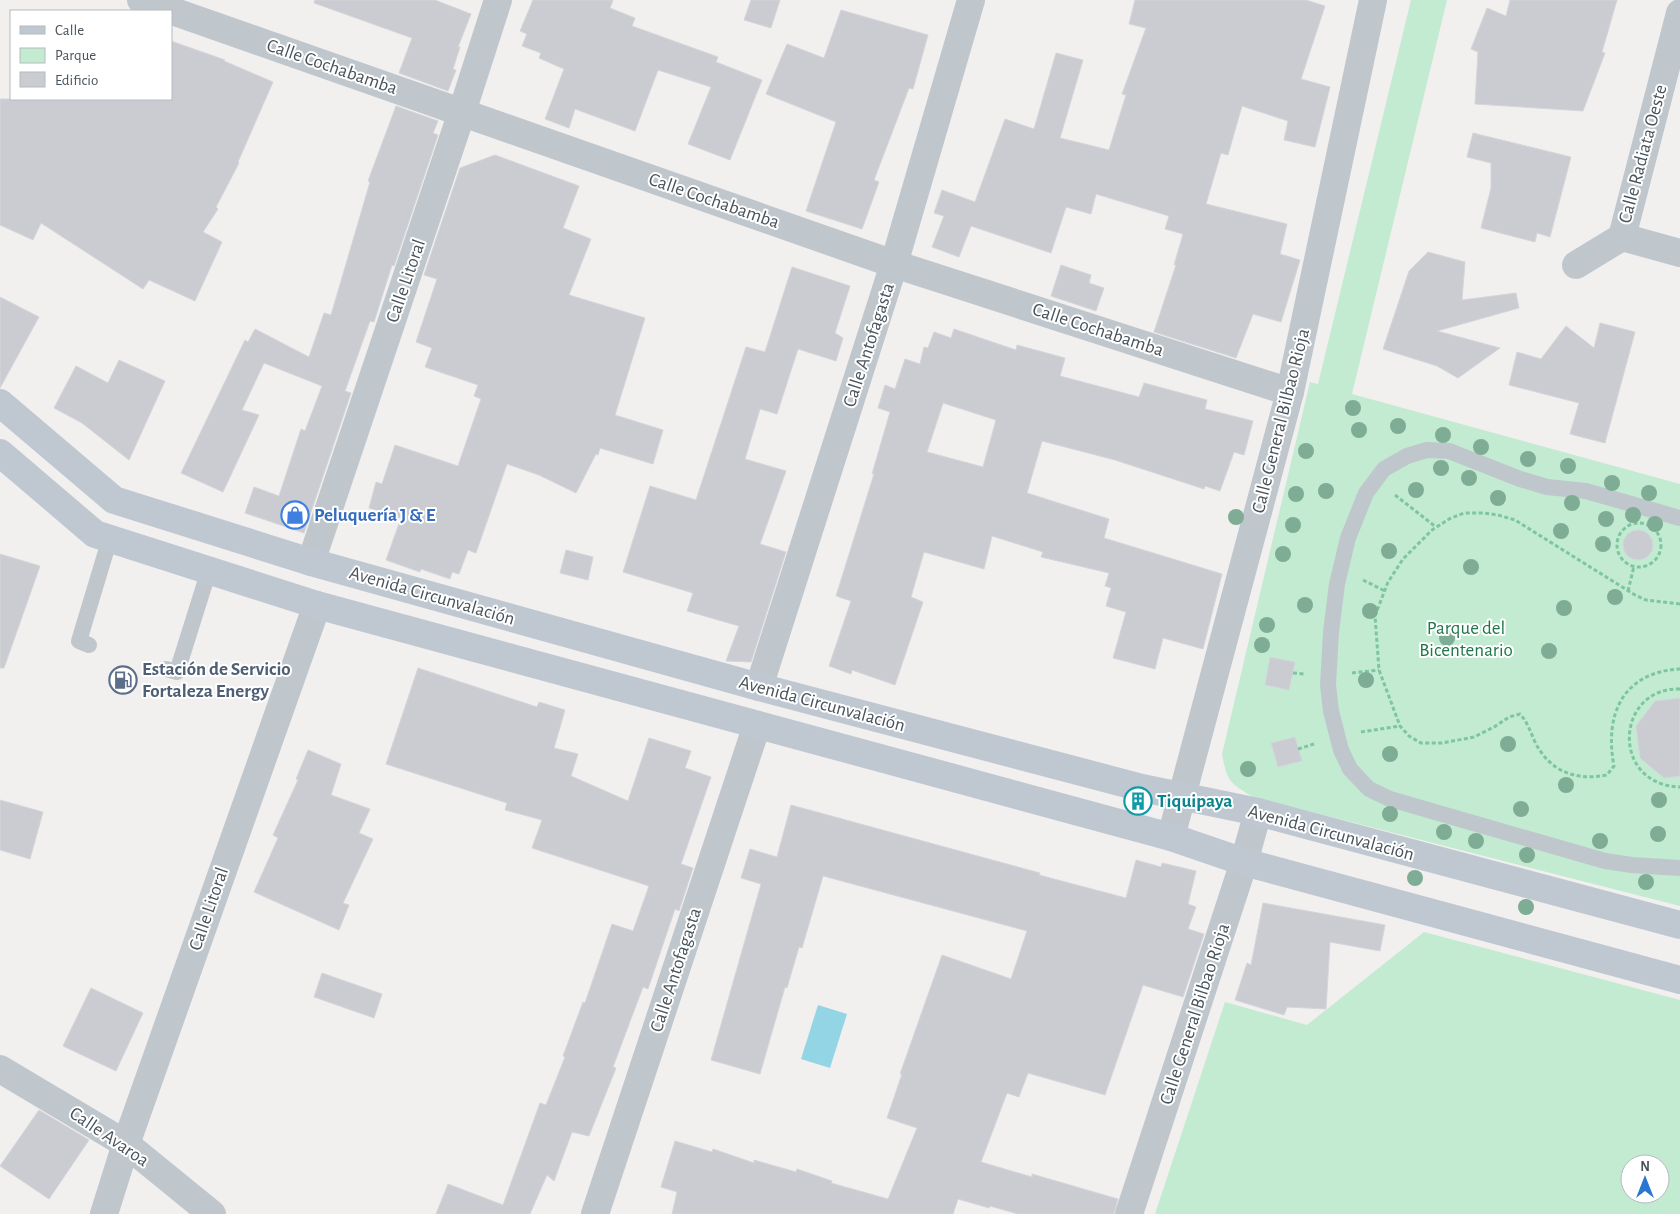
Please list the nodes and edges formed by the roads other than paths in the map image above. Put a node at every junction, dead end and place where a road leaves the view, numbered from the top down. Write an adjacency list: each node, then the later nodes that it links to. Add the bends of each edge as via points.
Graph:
1 (141, 0): 5 (street, Calle Cochabamba)
2 (498, 0): 8 (street, Calle Litoral)
3 (971, 0): 11 (street, Calle Antofagasta)
4 (1373, 0): 13 (street, Calle General Bilbao Rioja)
5 (170, 10)
6 (172, 11): 8 (street, Calle Cochabamba)
7 (1680, 14): 9 (street, Calle Radiata Oeste)
8 (462, 112): 11 (street, Calle Cochabamba); 18 (street, Calle Litoral)
9 (1622, 237): 10 (street); 12 (street)
10 (1680, 253)
11 (894, 264): 13 (street, Calle Cochabamba); 23 (street, Calle Antofagasta)
12 (1576, 265)
13 (1290, 392): 25 (street, Calle General Bilbao Rioja)
14 (0, 403): 18 (main road, Avenida Circunvalación, via 114,500)
15 (0, 453): 17 (main road, Avenida Circunvalación, via 95,534)
16 (1680, 518): 29 (lane, via 1586,491 1546,487 1449,451 1428,450 1406,456 1384,470 1366,493 1348,538 1337,584 1328,685 1341,750 1350,769 1369,788 1390,799 1605,861)
17 (110, 538): 19 (main road, Avenida Circunvalación); 21 (lane, via 79,641)
18 (311, 562): 23 (main road, Avenida Circunvalación)
19 (209, 570): 20 (main road, Avenida Circunvalación); 22 (lane, via 176,672)
20 (317, 605): 24 (main road, Avenida Circunvalación); 33 (street, Calle Litoral)
21 (89, 645)
22 (166, 669)
23 (759, 687): 25 (main road, Avenida Circunvalación)
24 (757, 725): 27 (main road, Avenida Circunvalación); 36 (street, Calle Antofagasta)
25 (1182, 797): 26 (main road, Avenida Circunvalación); 27 (street, Calle General Bilbao Rioja)
26 (1258, 812): 28 (street, Calle General Bilbao Rioja); 30 (main road, Avenida Circunvalación)
27 (1171, 837): 28 (main road, Avenida Circunvalación)
28 (1244, 862): 31 (main road, Avenida Circunvalación); 37 (street, Calle General Bilbao Rioja)
29 (1680, 868)
30 (1680, 925)
31 (1680, 980)
32 (0, 1069): 33 (street, Calle Avaroa)
33 (126, 1144): 34 (street, Calle Litoral); 35 (street, Calle Avaroa)
34 (104, 1214)
35 (212, 1214)
36 (595, 1214)
37 (1129, 1214)

